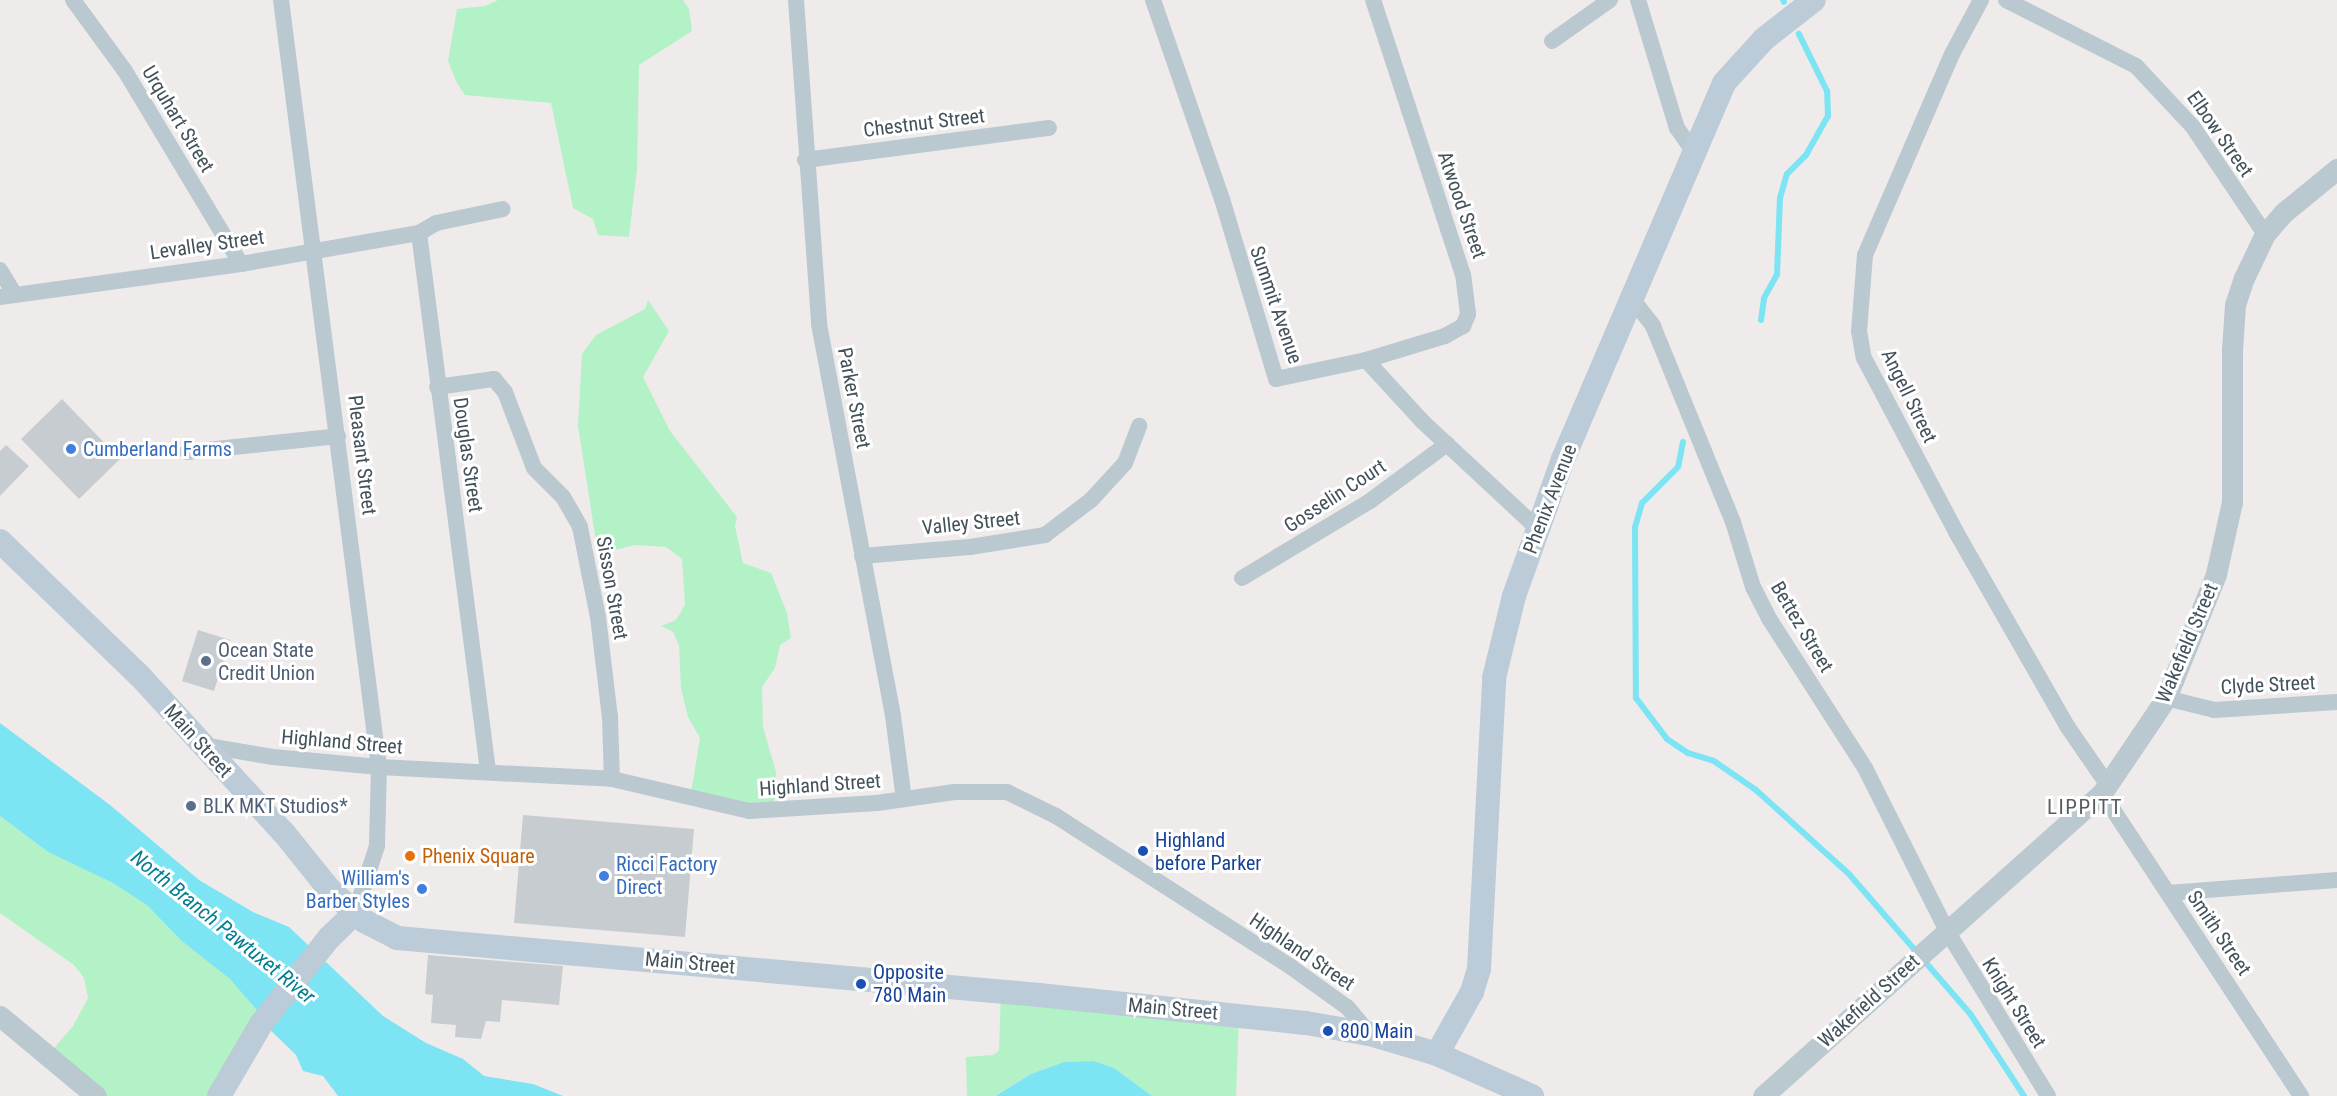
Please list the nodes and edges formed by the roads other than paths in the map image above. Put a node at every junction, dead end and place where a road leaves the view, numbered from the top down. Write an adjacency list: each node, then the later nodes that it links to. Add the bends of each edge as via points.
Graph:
1 (73, 0): 20 (street, Urquhart Street, via 125,71)
2 (281, 0): 19 (street, Pleasant Street)
3 (796, 0): 14 (street, Parker Street)
4 (1153, 0): 24 (street, Summit Avenue, via 1211,166 1276,379)
5 (1373, 0): 24 (street, Atwood Street, via 1463,275 1468,314 1463,326 1445,336)
6 (1610, 0): 11 (street)
7 (1638, 0): 13 (street, via 1677,128)
8 (1814, 0): 13 (main road, Phenix Avenue, via 1764,39 1724,83)
9 (1981, 0): 40 (street, Angell Street, via 1948,63 1865,255 1859,331 1869,368 1956,532)
10 (2006, 0): 18 (street, Elbow Street, via 2054,26 2091,39 2136,66 2193,127)
11 (1552, 41)
12 (1049, 128): 14 (street, Chestnut Street)
13 (1693, 150): 23 (main road, Phenix Avenue)
14 (805, 160): 32 (street, Parker Street, via 819,324)
15 (2337, 169): 18 (street, Wakefield Street, via 2283,213)
16 (503, 209): 17 (street, via 436,223)
17 (419, 233): 19 (street, Levalley Street); 25 (street, Douglas Street)
18 (2265, 234): 34 (street, Wakefield Street, via 2235,305 2235,477 2227,528 2193,639)
19 (313, 250): 20 (street, Levalley Street); 27 (street, Pleasant Street)
20 (241, 264): 22 (street, Levalley Street)
21 (0, 270): 22 (street)
22 (8, 296)
23 (1633, 300): 30 (main road, Phenix Avenue, via 1563,459); 45 (street, Bettez Street, via 1653,326 1733,522 1753,587 1865,768)
24 (1366, 360): 28 (street)
25 (437, 387): 38 (street, Douglas Street); 39 (street, Sisson Street, via 494,379 505,392 534,468 563,497 580,527 598,617 610,717)
26 (1139, 426): 32 (street, Valley Street, via 1125,463 1091,500 1045,535 970,547)
27 (338, 436): 29 (street); 37 (street, Pleasant Street)
28 (1447, 444): 30 (street); 33 (street, Gosselin Court, via 1370,501)
29 (187, 452)
30 (1538, 529): 48 (main road, Phenix Avenue, via 1514,596 1494,678 1479,969 1472,992)
31 (0, 541): 36 (main road, Main Street, via 139,675)
32 (862, 556): 41 (street, Parker Street, via 894,716)
33 (1242, 578)
34 (2166, 698): 35 (street, Clyde Street, via 2214,710); 40 (street, Wakefield Street)
35 (2337, 702)
36 (202, 745): 37 (street, Highland Street, via 273,757); 44 (main road, Main Street)
37 (379, 767): 38 (street, Highland Street); 44 (street, Pleasant Street, via 377,846)
38 (488, 771): 39 (street, Highland Street)
39 (612, 779): 41 (street, Highland Street, via 749,811)
40 (2104, 788): 43 (street, Smith Street); 45 (street, Wakefield Street)
41 (904, 799): 47 (street, Highland Street, via 992,789 1023,797 1291,967 1348,1008)
42 (2337, 880): 43 (street)
43 (2168, 893): 54 (street, Smith Street)
44 (355, 913): 47 (main road, Main Street, via 397,938 1040,995 1251,1016); 50 (main road, via 329,938 261,1024)
45 (1947, 931): 52 (street, Wakefield Street); 53 (street, Knight Street)
46 (0, 1017): 49 (street)
47 (1370, 1034): 48 (main road, Main Street)
48 (1437, 1054): 51 (main road, Main Street)
49 (96, 1096)
50 (219, 1096)
51 (1532, 1096)
52 (1762, 1096)
53 (2048, 1096)
54 (2301, 1096)

